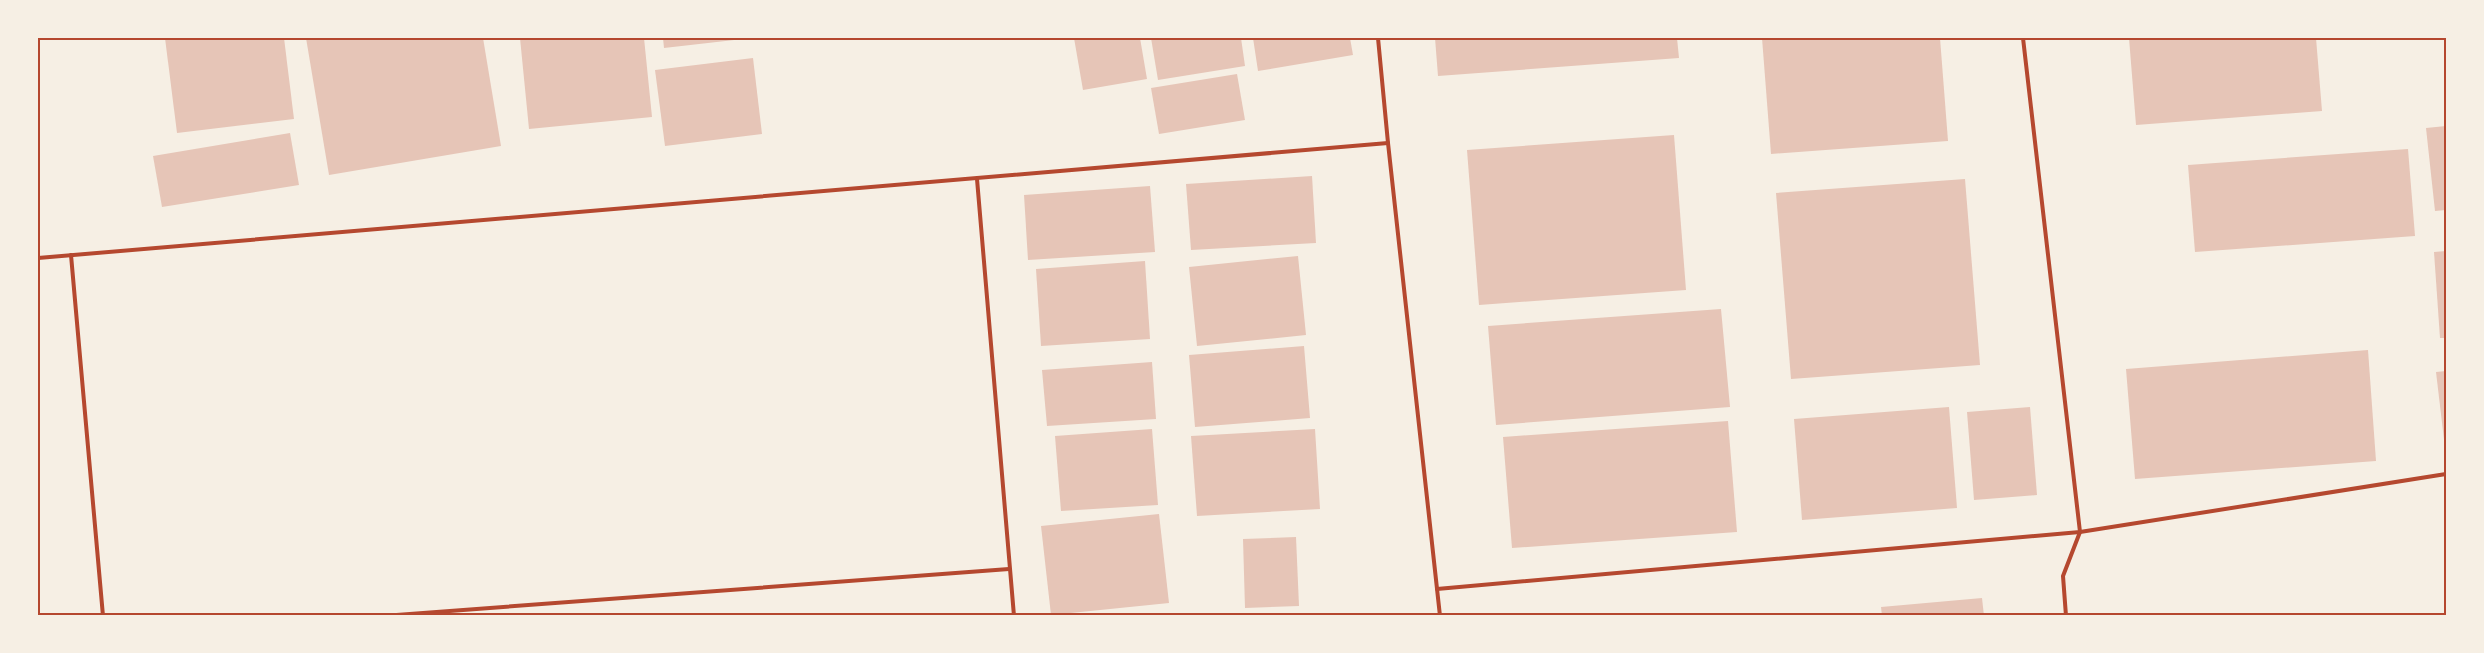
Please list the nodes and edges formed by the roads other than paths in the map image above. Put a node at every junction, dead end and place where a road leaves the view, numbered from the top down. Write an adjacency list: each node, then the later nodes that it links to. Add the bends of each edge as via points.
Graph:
1 (1378, 38): 3 (lane)
2 (2023, 38): 8 (lane)
3 (1388, 143): 4 (lane); 10 (lane)
4 (977, 179): 5 (lane); 9 (lane)
5 (71, 255): 6 (lane); 11 (lane)
6 (38, 258)
7 (2446, 474): 8 (lane)
8 (2080, 532): 10 (lane); 15 (lane, via 2063,576)
9 (1009, 569): 12 (lane); 13 (lane)
10 (1437, 589): 14 (lane)
11 (103, 616)
12 (383, 616)
13 (1014, 616)
14 (1440, 616)
15 (2066, 616)

